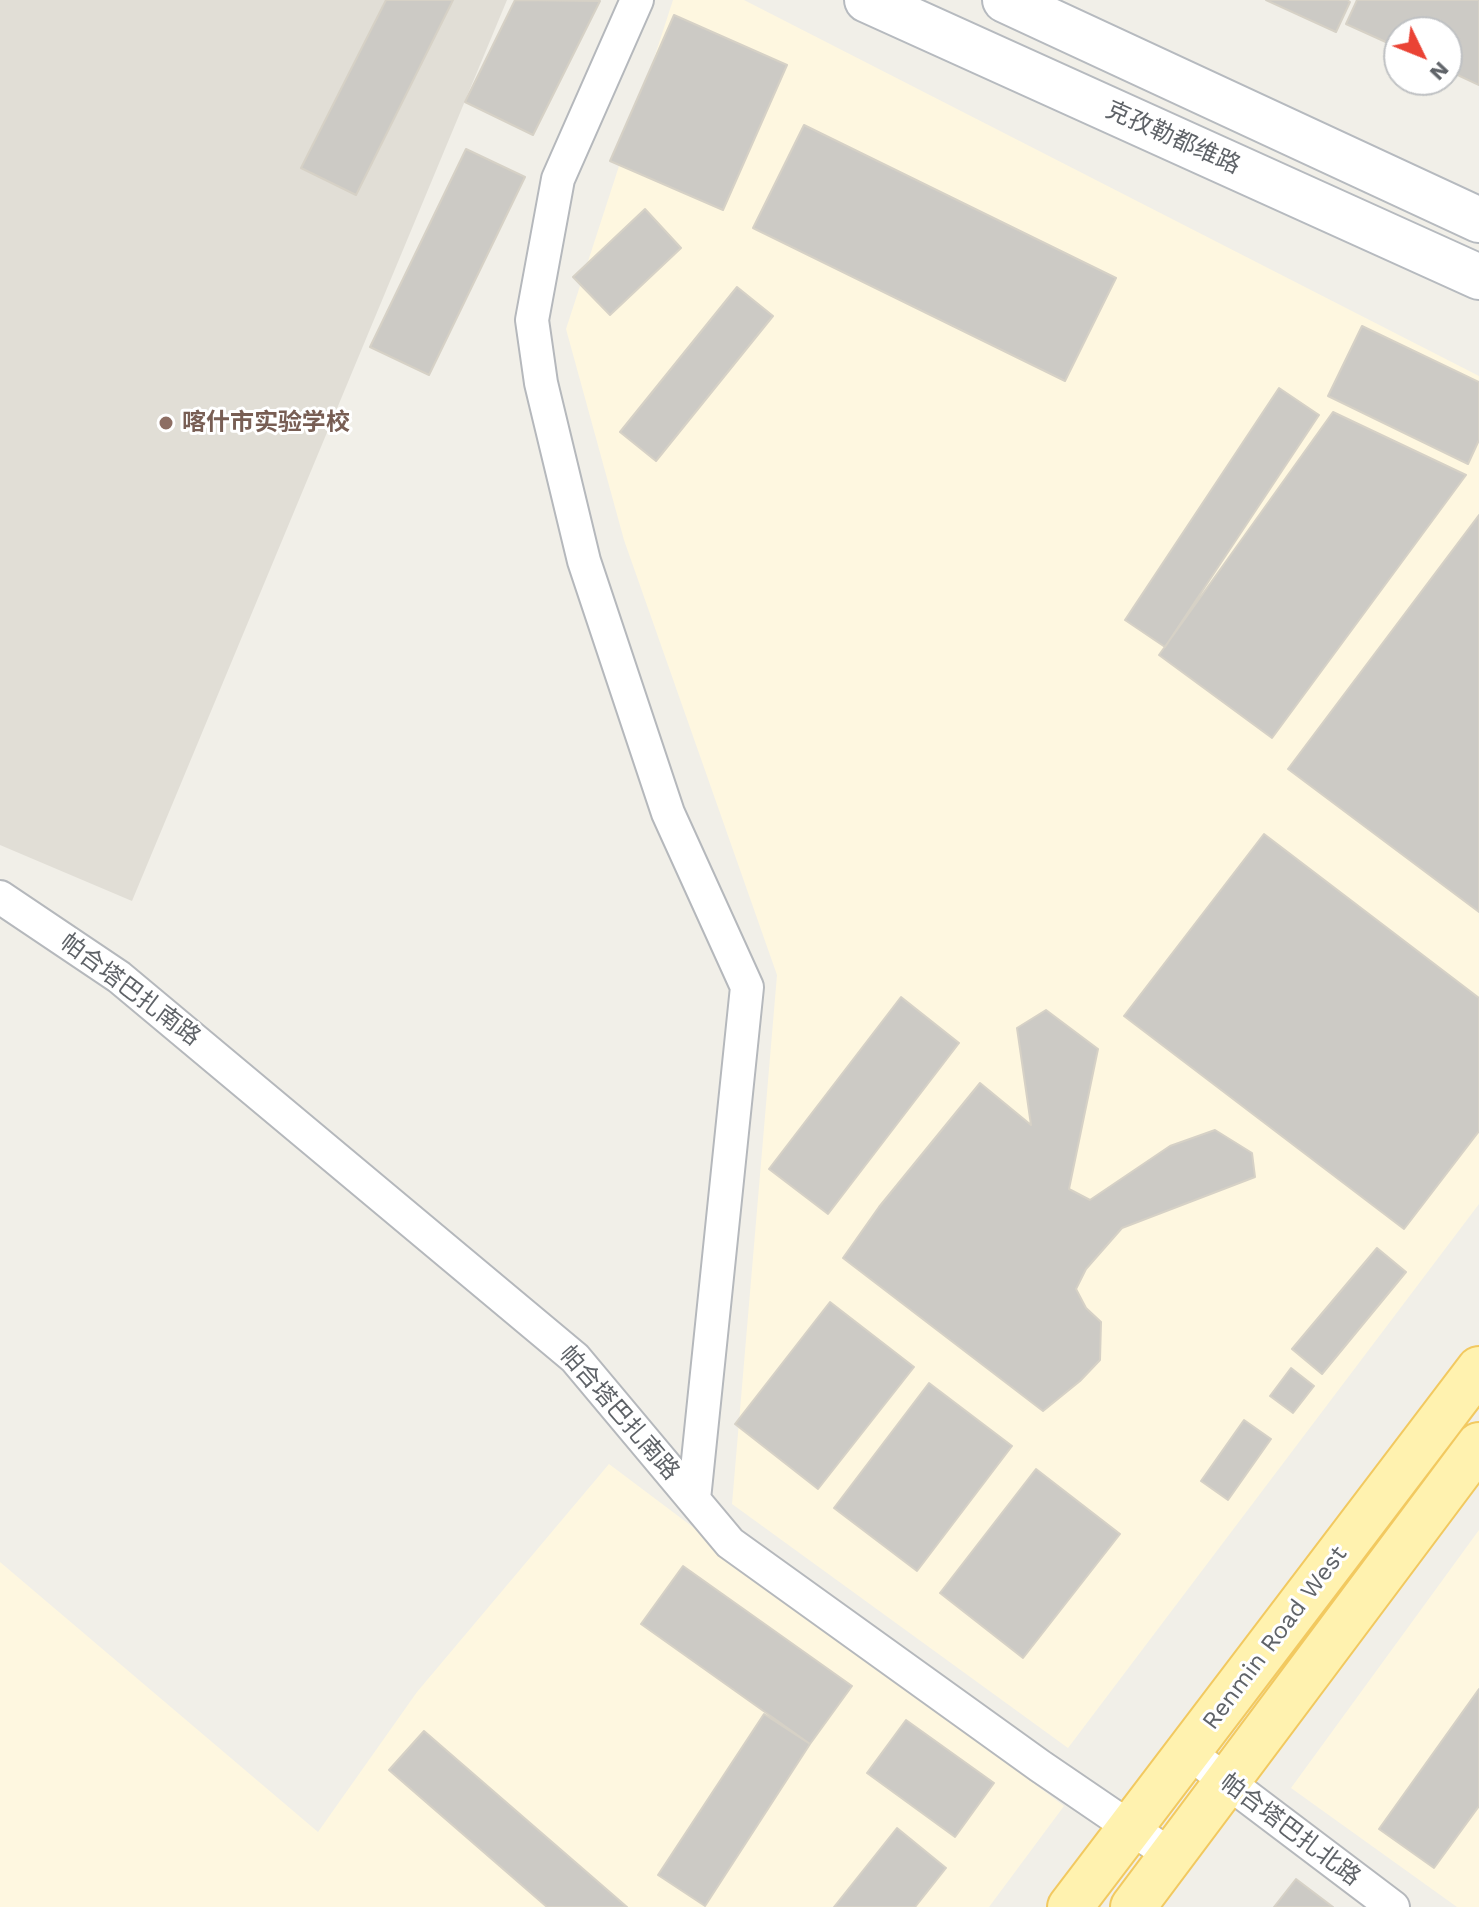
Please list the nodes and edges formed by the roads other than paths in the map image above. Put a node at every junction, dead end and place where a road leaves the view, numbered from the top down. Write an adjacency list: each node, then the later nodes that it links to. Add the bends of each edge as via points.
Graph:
1 (637, 0): 9 (street, via 558,179 532,320 541,383 589,576 668,813 747,987)
2 (867, 0): 5 (main road, 克孜勒都维路)
3 (1005, 0): 4 (main road)
4 (1479, 220)
5 (1479, 277)
6 (0, 897): 9 (street, 帕合塔巴扎南路, via 119,977 575,1358)
7 (1479, 1369): 10 (main road, Renmin Road West)
8 (1479, 1445): 11 (main road, Renmin Road West)
9 (694, 1499): 12 (street, 帕合塔巴扎南路, via 730,1543)
10 (1188, 1752): 11 (street, 帕合塔巴扎北路); 12 (main road, Renmin Road West)
11 (1227, 1783): 13 (main road, Renmin Road West); 16 (street, 帕合塔巴扎北路)
12 (1131, 1827): 13 (street, 帕合塔巴扎南路); 14 (main road, Renmin Road West)
13 (1172, 1856): 15 (main road, Renmin Road West)
14 (1070, 1907)
15 (1133, 1907)
16 (1393, 1907)

